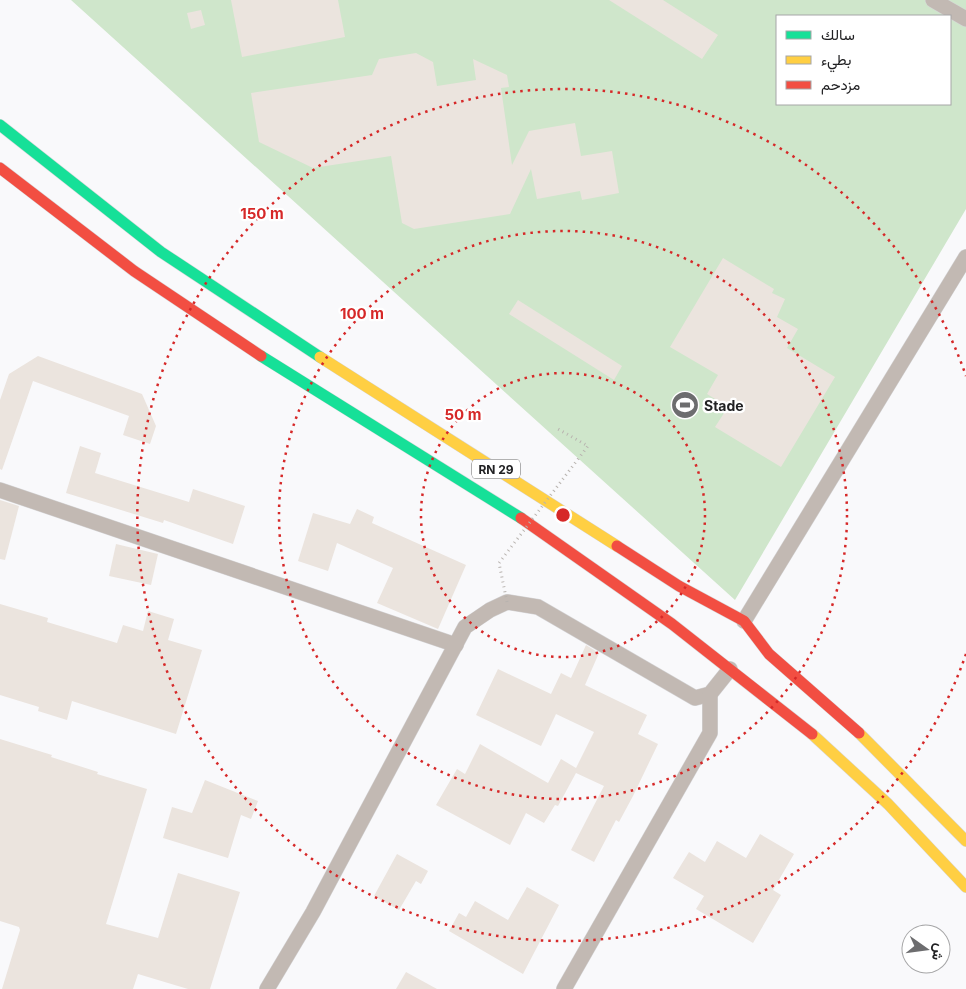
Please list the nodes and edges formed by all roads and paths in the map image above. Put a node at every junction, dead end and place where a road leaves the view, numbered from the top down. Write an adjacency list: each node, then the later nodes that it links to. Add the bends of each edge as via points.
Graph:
1 (933, 0): 2 (street)
2 (966, 19)
3 (0, 125): 9 (highway, RN 29, via 161,252 280,332 679,586)
4 (0, 168): 11 (highway, RN 29, via 134,271 261,356 530,524)
5 (966, 257): 9 (street)
6 (558, 429): 8 (path, bridge, via 588,446 499,563)
7 (0, 490): 10 (street)
8 (506, 602): 10 (street, via 465,626); 12 (street, via 538,607 695,698)
9 (744, 622): 13 (highway, RN 29, via 769,654 847,721)
10 (456, 645): 15 (street, via 313,912)
11 (730, 669): 12 (street); 14 (highway, RN 29, via 824,744 888,804)
12 (710, 694): 16 (street, via 710,733)
13 (966, 841)
14 (966, 887)
15 (267, 989)
16 (564, 989)

